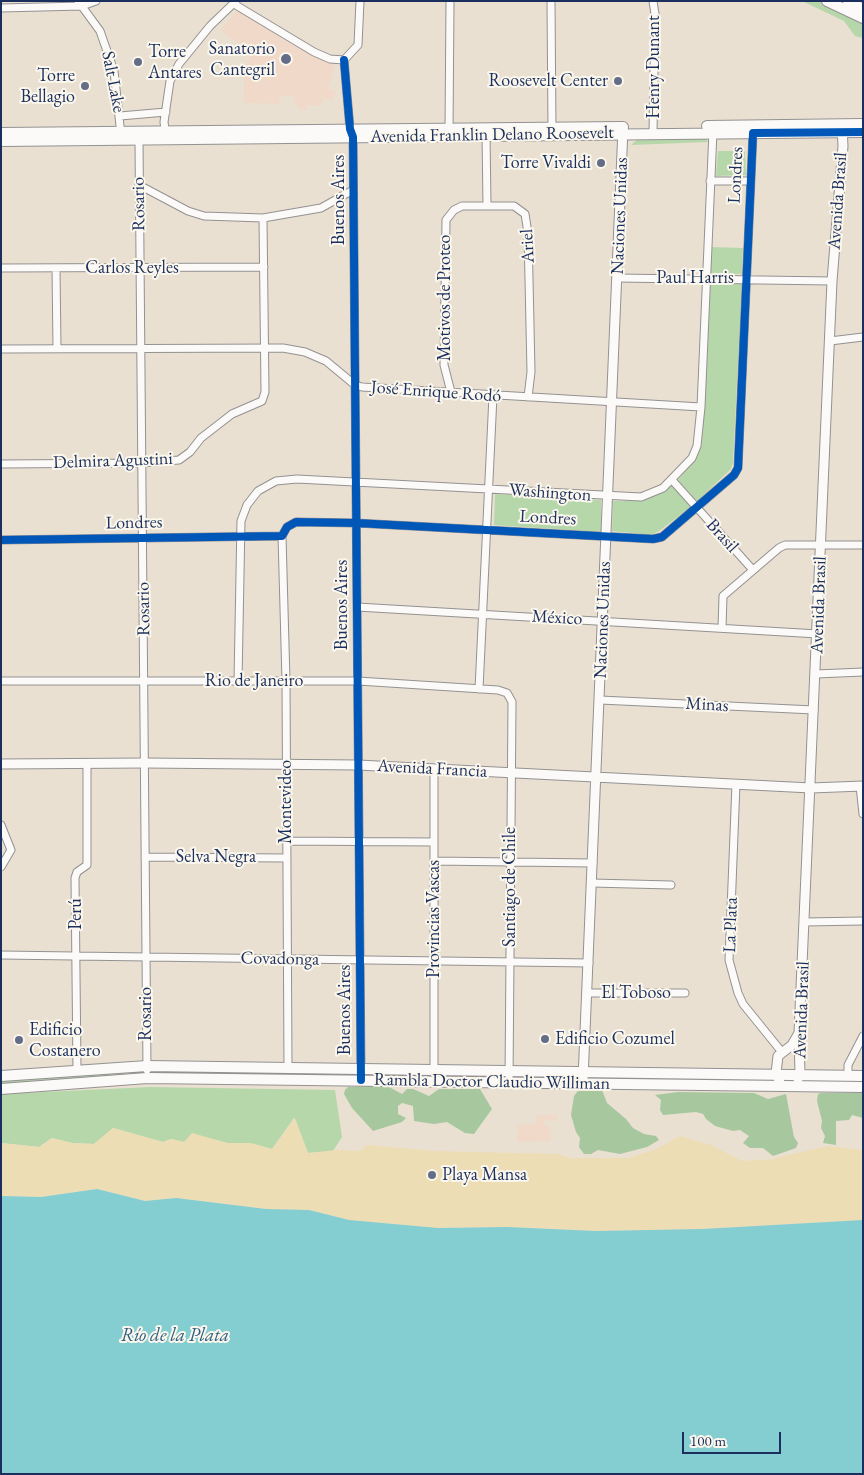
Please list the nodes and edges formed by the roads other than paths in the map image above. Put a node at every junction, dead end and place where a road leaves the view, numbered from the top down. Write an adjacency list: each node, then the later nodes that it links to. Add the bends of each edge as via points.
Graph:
1 (96, 1): 8 (street)
2 (360, 1): 13 (street, via 358,45)
3 (450, 1): 22 (street)
4 (551, 1): 20 (street)
5 (653, 1): 18 (street, Henry Dunant)
6 (827, 1): 12 (main road)
7 (848, 1): 11 (main road)
8 (80, 3): 10 (street); 15 (street, Salt Lake, via 94,20 105,42 114,71)
9 (235, 3): 13 (street, via 314,52 330,59); 14 (street, via 210,26 179,64 170,81)
10 (1, 8)
11 (863, 8)
12 (863, 18)
13 (344, 60): 26 (street, Buenos Aires)
14 (166, 112): 15 (street); 29 (street)
15 (120, 116): 28 (street, Salt Lake)
16 (863, 124): 17 (main road, Avenida Franklin Delano Roosevelt)
17 (842, 128): 19 (main road, Avenida Franklin Delano Roosevelt); 24 (main road, Avenida Franklin Delano Roosevelt); 27 (main road, Avenida Franklin Delano Roosevelt); 45 (street, Avenida Brasil)
18 (653, 130): 19 (main road, Avenida Franklin Delano Roosevelt); 21 (main road, Avenida Franklin Delano Roosevelt)
19 (713, 130): 27 (main road, Avenida Franklin Delano Roosevelt); 33 (street, Washington)
20 (552, 131): 21 (main road, Avenida Franklin Delano Roosevelt); 23 (main road, Avenida Franklin Delano Roosevelt)
21 (623, 131): 42 (street, Naciones Unidas)
22 (449, 132): 23 (main road, Avenida Franklin Delano Roosevelt); 26 (main road, Avenida Franklin Delano Roosevelt)
23 (486, 132): 36 (street)
24 (863, 132)
25 (1, 133): 28 (main road, Avenida Franklin Delano Roosevelt)
26 (352, 133): 29 (main road, Avenida Franklin Delano Roosevelt); 35 (street, Buenos Aires)
27 (753, 133): 32 (street, Londres)
28 (121, 136): 29 (main road, Avenida Franklin Delano Roosevelt); 30 (main road, Avenida Franklin Delano Roosevelt); 31 (main road, Avenida Franklin Delano Roosevelt)
29 (166, 136): 31 (main road, Avenida Franklin Delano Roosevelt)
30 (1, 141)
31 (139, 141): 34 (street, Rosario)
32 (750, 180): 33 (street); 44 (street, Londres)
33 (710, 181): 43 (street, Washington)
34 (139, 185): 37 (street, via 183,209 204,216); 40 (street, Rosario)
35 (354, 190): 37 (street, via 321,208); 52 (street, Buenos Aires)
36 (486, 205): 53 (street, Motivos de Proteo, via 462,206 446,220 444,365); 55 (street, Ariel, via 514,206 525,214 531,372)
37 (263, 218): 41 (street, Delmira Agustini)
38 (1, 268): 39 (street, Carlos Reyles)
39 (56, 268): 40 (street, Carlos Reyles); 50 (street)
40 (140, 268): 41 (street, Carlos Reyles); 51 (street, Rosario)
41 (264, 268): 48 (street, Delmira Agustini)
42 (617, 278): 43 (street, Paul Harris); 56 (street, Naciones Unidas)
43 (705, 278): 44 (street, Paul Harris); 57 (street, Washington)
44 (746, 278): 45 (street, Paul Harris); 64 (street, Londres, via 738,468)
45 (832, 281): 47 (street, Avenida Brasil)
46 (863, 336): 47 (street)
47 (830, 341): 72 (street, Avenida Brasil)
48 (265, 348): 51 (street, José Enrique Rodó); 52 (street, José Enrique Rodó, via 305,352 326,361); 58 (street, Delmira Agustini, via 266,392 262,401 232,414 179,460)
49 (1, 349): 50 (street, José Enrique Rodó)
50 (57, 349): 51 (street, José Enrique Rodó)
51 (141, 349): 58 (street, Rosario)
52 (355, 385): 53 (street, José Enrique Rodó); 61 (street, Buenos Aires)
53 (451, 392): 54 (street, José Enrique Rodó)
54 (493, 396): 55 (street, José Enrique Rodó); 62 (street)
55 (528, 396): 56 (street, José Enrique Rodó)
56 (612, 401): 57 (street, José Enrique Rodó); 63 (street, Naciones Unidas)
57 (701, 407): 60 (street, Washington, via 697,446 692,458)
58 (142, 463): 59 (street, Delmira Agustini); 70 (street, Rosario)
59 (1, 464)
60 (672, 480): 63 (street, Washington, via 663,488 641,497); 64 (street, Brasil)
61 (356, 482): 62 (street, Washington); 65 (street, Buenos Aires); 68 (street, Washington, via 276,481 258,491 247,505 241,521)
62 (489, 489): 63 (street, Washington); 66 (street)
63 (608, 496): 69 (street, Naciones Unidas)
64 (697, 508): 69 (street, Londres, via 662,537); 74 (street, Brasil)
65 (356, 523): 66 (street, Londres); 67 (street, Londres, via 296,522 287,527); 75 (street, Buenos Aires)
66 (487, 530): 69 (street, Londres); 76 (street)
67 (282, 536): 68 (street, Londres); 84 (street, Montevideo)
68 (241, 537): 70 (street, Londres); 83 (street, Washington)
69 (606, 537): 77 (street, Naciones Unidas)
70 (143, 538): 71 (street, Londres); 82 (street, Rosario)
71 (1, 540)
72 (821, 545): 73 (street); 74 (street, via 785,544); 79 (street, Avenida Brasil)
73 (863, 546)
74 (753, 570): 78 (street, via 722,596)
75 (357, 607): 76 (street, México); 85 (street, Buenos Aires)
76 (482, 614): 77 (street, México); 87 (street)
77 (603, 621): 78 (street, México); 89 (street, Naciones Unidas)
78 (722, 628): 79 (street, México)
79 (818, 634): 81 (street, Avenida Brasil)
80 (863, 672): 81 (street)
81 (816, 674): 90 (street, Avenida Brasil)
82 (144, 681): 83 (street, Rio de Janeiro); 86 (street, Rio de Janeiro); 91 (street, Rosario)
83 (238, 681): 84 (street, Rio de Janeiro)
84 (286, 681): 85 (street, Rio de Janeiro); 94 (street, Montevideo)
85 (358, 681): 87 (street, Rio de Janeiro); 95 (street, Buenos Aires)
86 (1, 682)
87 (479, 689): 88 (street, Rio de Janeiro)
88 (507, 693): 97 (street, Santiago de Chile, via 512,702)
89 (600, 700): 90 (street, Minas); 98 (street, Naciones Unidas)
90 (814, 710): 101 (street, Avenida Brasil)
91 (145, 763): 93 (street, Avenida Francia); 94 (street, Avenida Francia); 107 (street, Rosario)
92 (1, 764): 93 (street, Avenida Francia)
93 (87, 764): 118 (street, Perú, via 87,865 77,872 76,878)
94 (285, 765): 95 (street, Avenida Francia); 104 (street, Montevideo)
95 (358, 766): 96 (street, Avenida Francia); 105 (street, Buenos Aires)
96 (434, 769): 97 (street, Avenida Francia); 106 (street, Provincias Vascas)
97 (511, 773): 98 (street, Avenida Francia); 110 (street, Santiago de Chile)
98 (597, 777): 99 (street, Avenida Francia); 111 (street, Naciones Unidas)
99 (736, 784): 101 (street, Avenida Francia); 129 (street, La Plata, via 729,960 743,1004)
100 (862, 786): 101 (street, Avenida Francia); 102 (street)
101 (811, 788): 116 (street, Avenida Brasil)
102 (863, 814)
103 (1, 825): 112 (street, via 11,850)
104 (286, 841): 105 (street); 108 (street, Montevideo)
105 (359, 842): 106 (street); 121 (street, Buenos Aires)
106 (434, 842): 109 (street, Provincias Vascas)
107 (145, 857): 108 (street, Selva Negra); 119 (street, Rosario)
108 (286, 858): 120 (street, Montevideo)
109 (434, 861): 110 (street); 122 (street, Provincias Vascas)
110 (510, 862): 111 (street); 123 (street, Santiago de Chile)
111 (593, 863): 113 (street, Naciones Unidas)
112 (1, 867)
113 (592, 883): 114 (street); 124 (street, Naciones Unidas)
114 (671, 886)
115 (863, 921): 116 (street)
116 (805, 922): 127 (street, Avenida Brasil)
117 (1, 955): 118 (street, Covadonga)
118 (76, 956): 119 (street, Covadonga); 135 (street, Perú)
119 (146, 957): 120 (street, Covadonga); 131 (street, Rosario)
120 (287, 959): 121 (street, Covadonga); 132 (street, Montevideo)
121 (360, 960): 122 (street, Covadonga); 133 (street, Buenos Aires)
122 (434, 961): 123 (street, Covadonga); 134 (street, Provincias Vascas)
123 (510, 962): 124 (street, Covadonga); 136 (street, Santiago de Chile)
124 (589, 963): 125 (street, Naciones Unidas)
125 (588, 993): 126 (street, El Toboso); 137 (street, Naciones Unidas)
126 (685, 993)
127 (799, 1033): 129 (street); 130 (street, Avenida Brasil)
128 (863, 1036): 141 (street, via 848,1065)
129 (784, 1049): 130 (street); 138 (street, via 778,1056)
130 (800, 1055): 139 (street, Avenida Brasil)
131 (147, 1066): 132 (main road, Rambla Doctor Claudio Williman); 135 (main road, Rambla Doctor Claudio Williman); 143 (street, Rosario)
132 (288, 1067): 133 (main road, Rambla Doctor Claudio Williman)
133 (361, 1068): 134 (main road, Rambla Doctor Claudio Williman); 144 (street, Buenos Aires)
134 (434, 1069): 136 (main road, Rambla Doctor Claudio Williman)
135 (77, 1070): 140 (main road, Rambla Doctor Claudio Williman)
136 (509, 1070): 137 (main road, Rambla Doctor Claudio Williman); 145 (street, Santiago de Chile)
137 (583, 1070): 138 (main road, Rambla Doctor Claudio Williman); 146 (street, Naciones Unidas)
138 (776, 1073): 139 (main road, Rambla Doctor Claudio Williman); 147 (street)
139 (800, 1075): 141 (main road, Rambla Doctor Claudio Williman); 148 (street, Avenida Brasil)
140 (1, 1076)
141 (848, 1076): 142 (main road, Rambla Doctor Claudio Williman)
142 (863, 1076)
143 (147, 1078): 144 (main road, Rambla Doctor Claudio Williman); 150 (main road, Rambla Doctor Claudio Williman)
144 (361, 1080): 145 (main road, Rambla Doctor Claudio Williman)
145 (509, 1082): 146 (main road, Rambla Doctor Claudio Williman)
146 (583, 1084): 147 (main road, Rambla Doctor Claudio Williman)
147 (781, 1085): 148 (main road, Rambla Doctor Claudio Williman)
148 (795, 1085): 149 (main road, Rambla Doctor Claudio Williman)
149 (863, 1087)
150 (1, 1089)

